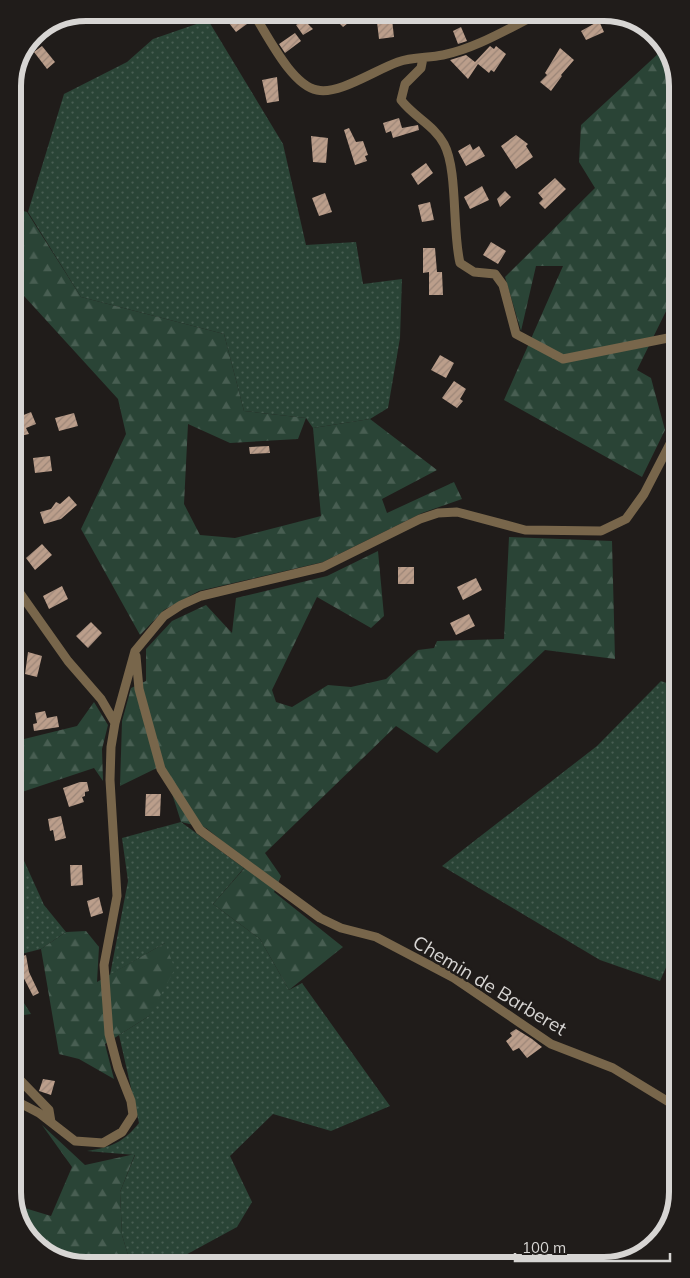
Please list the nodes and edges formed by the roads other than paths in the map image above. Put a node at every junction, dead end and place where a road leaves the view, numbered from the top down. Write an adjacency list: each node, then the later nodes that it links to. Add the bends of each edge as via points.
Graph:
1 (259, 21): 3 (street, via 291,74 316,90 338,90 400,61)
2 (524, 21): 3 (street, via 481,42 444,55)
3 (423, 58): 4 (street, via 421,68 405,84 401,100 411,114 430,126 444,144 451,164 455,242 460,263 474,272 495,274 503,286 516,334 563,359)
4 (669, 339)
5 (669, 446): 7 (street, via 644,494 626,519 601,531 525,530 457,512 438,513 323,567 201,596 181,604 164,616)
6 (21, 594): 8 (street, via 68,661 101,699)
7 (135, 651): 8 (street); 10 (street, Chemin de Barberet, via 139,689 161,769 200,830 320,918 341,928 376,937 454,978 552,1044 613,1068)
8 (115, 723): 12 (street, via 110,780 117,896 104,965 105,1001 118,1068 133,1115 122,1132 103,1143 75,1141)
9 (21, 1081): 12 (street, via 49,1110)
10 (669, 1103)
11 (21, 1104): 12 (street)
12 (51, 1122)

